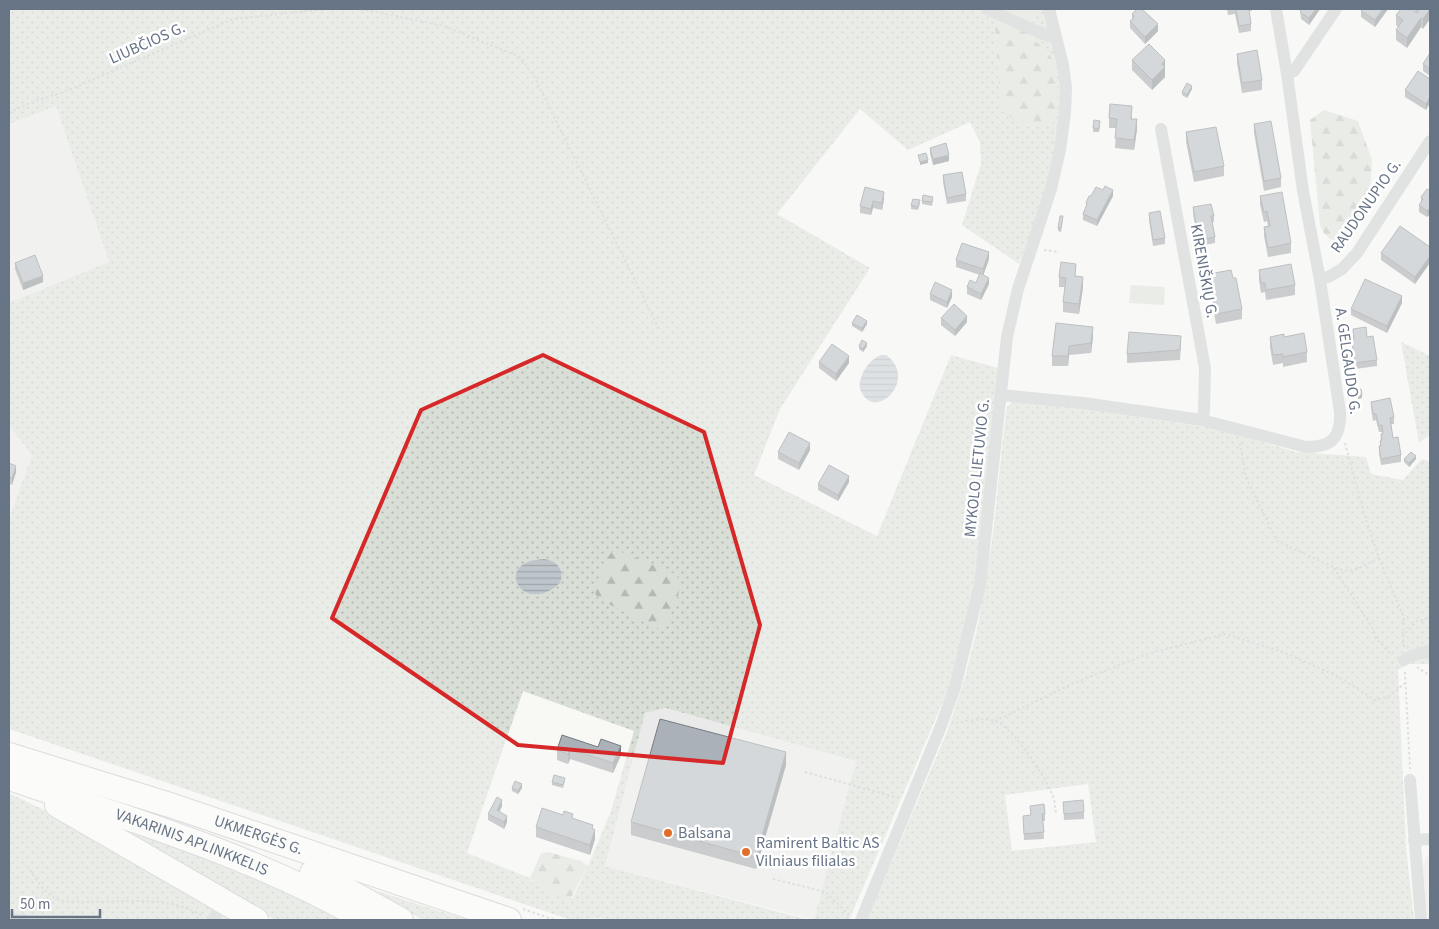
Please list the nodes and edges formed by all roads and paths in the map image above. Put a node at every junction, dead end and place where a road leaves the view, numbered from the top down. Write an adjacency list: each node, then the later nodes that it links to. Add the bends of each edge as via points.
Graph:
1 (328, 9): 9 (path, LIUBČIOS G., via 233,19)
2 (361, 9): 15 (path, via 444,26 520,57 535,78)
3 (987, 9): 7 (street, via 1048,36)
4 (1049, 9): 7 (street, MYKOLO LIETUVIO G.)
5 (1276, 9): 8 (street, A. GELGAUDO G.)
6 (1336, 9): 8 (street, via 1294,71)
7 (1054, 34): 12 (street, MYKOLO LIETUVIO G., via 1063,65 1065,113 1053,179)
8 (1287, 74): 14 (street, A. GELGAUDO G., via 1303,191)
9 (9, 113)
10 (1161, 129): 17 (street, KIRENIŠKIŲ G., via 1205,368)
11 (1430, 141): 14 (street, RAUDONUPIO G., via 1357,253 1342,269)
12 (1032, 248): 13 (path); 16 (street, MYKOLO LIETUVIO G., via 1013,306)
13 (1058, 252)
14 (1320, 280): 18 (street, A. GELGAUDO G., via 1340,412 1340,428 1336,436 1319,447 1296,446)
15 (660, 331)
16 (1001, 395): 17 (street, A. GELGAUDO G.); 28 (street, MYKOLO LIETUVIO G., via 980,585 955,687)
17 (1202, 420): 18 (street, A. GELGAUDO G.)
18 (1242, 431): 21 (path, via 1239,446 1246,478 1277,541)
19 (1344, 440): 20 (path)
20 (1379, 558): 21 (path, via 1348,571); 23 (path, via 1404,618)
21 (1333, 567): 25 (path, via 1373,628 1376,639 1390,654)
22 (1430, 618): 23 (path, via 1417,621)
23 (1403, 636): 25 (path)
24 (1430, 652): 25 (street)
25 (1404, 660): 26 (path)
26 (1405, 683): 27 (path, via 1390,696 1375,700 1338,676 1284,652 1225,634 1150,653 1074,683); 32 (path)
27 (995, 721): 28 (path, via 970,720); 35 (path, via 1017,739 1046,780)
28 (941, 726): 33 (street, MYKOLO LIETUVIO G.)
29 (9, 755): 34 (highway, UKMERGĖS G.)
30 (805, 772): 33 (path)
31 (10, 778): 40 (highway); 44 (highway, VAKARINIS APLINKKELIS, via 232,855 313,891)
32 (1410, 780): 37 (street)
33 (910, 802): 48 (street, MYKOLO LIETUVIO G.)
34 (174, 806): 45 (highway, VAKARINIS APLINKKELIS, via 345,889); 46 (highway, UKMERGĖS G.)
35 (1056, 814)
36 (1430, 839): 37 (street)
37 (1414, 840): 49 (street)
38 (30, 870): 40 (path, via 40,885 61,901 140,900)
39 (773, 879): 47 (path, via 826,892)
40 (214, 913): 43 (highway)
41 (9, 919): 42 (street)
42 (22, 920)
43 (256, 920)
44 (366, 920)
45 (401, 920)
46 (509, 920)
47 (855, 920)
48 (861, 920)
49 (1421, 920)

